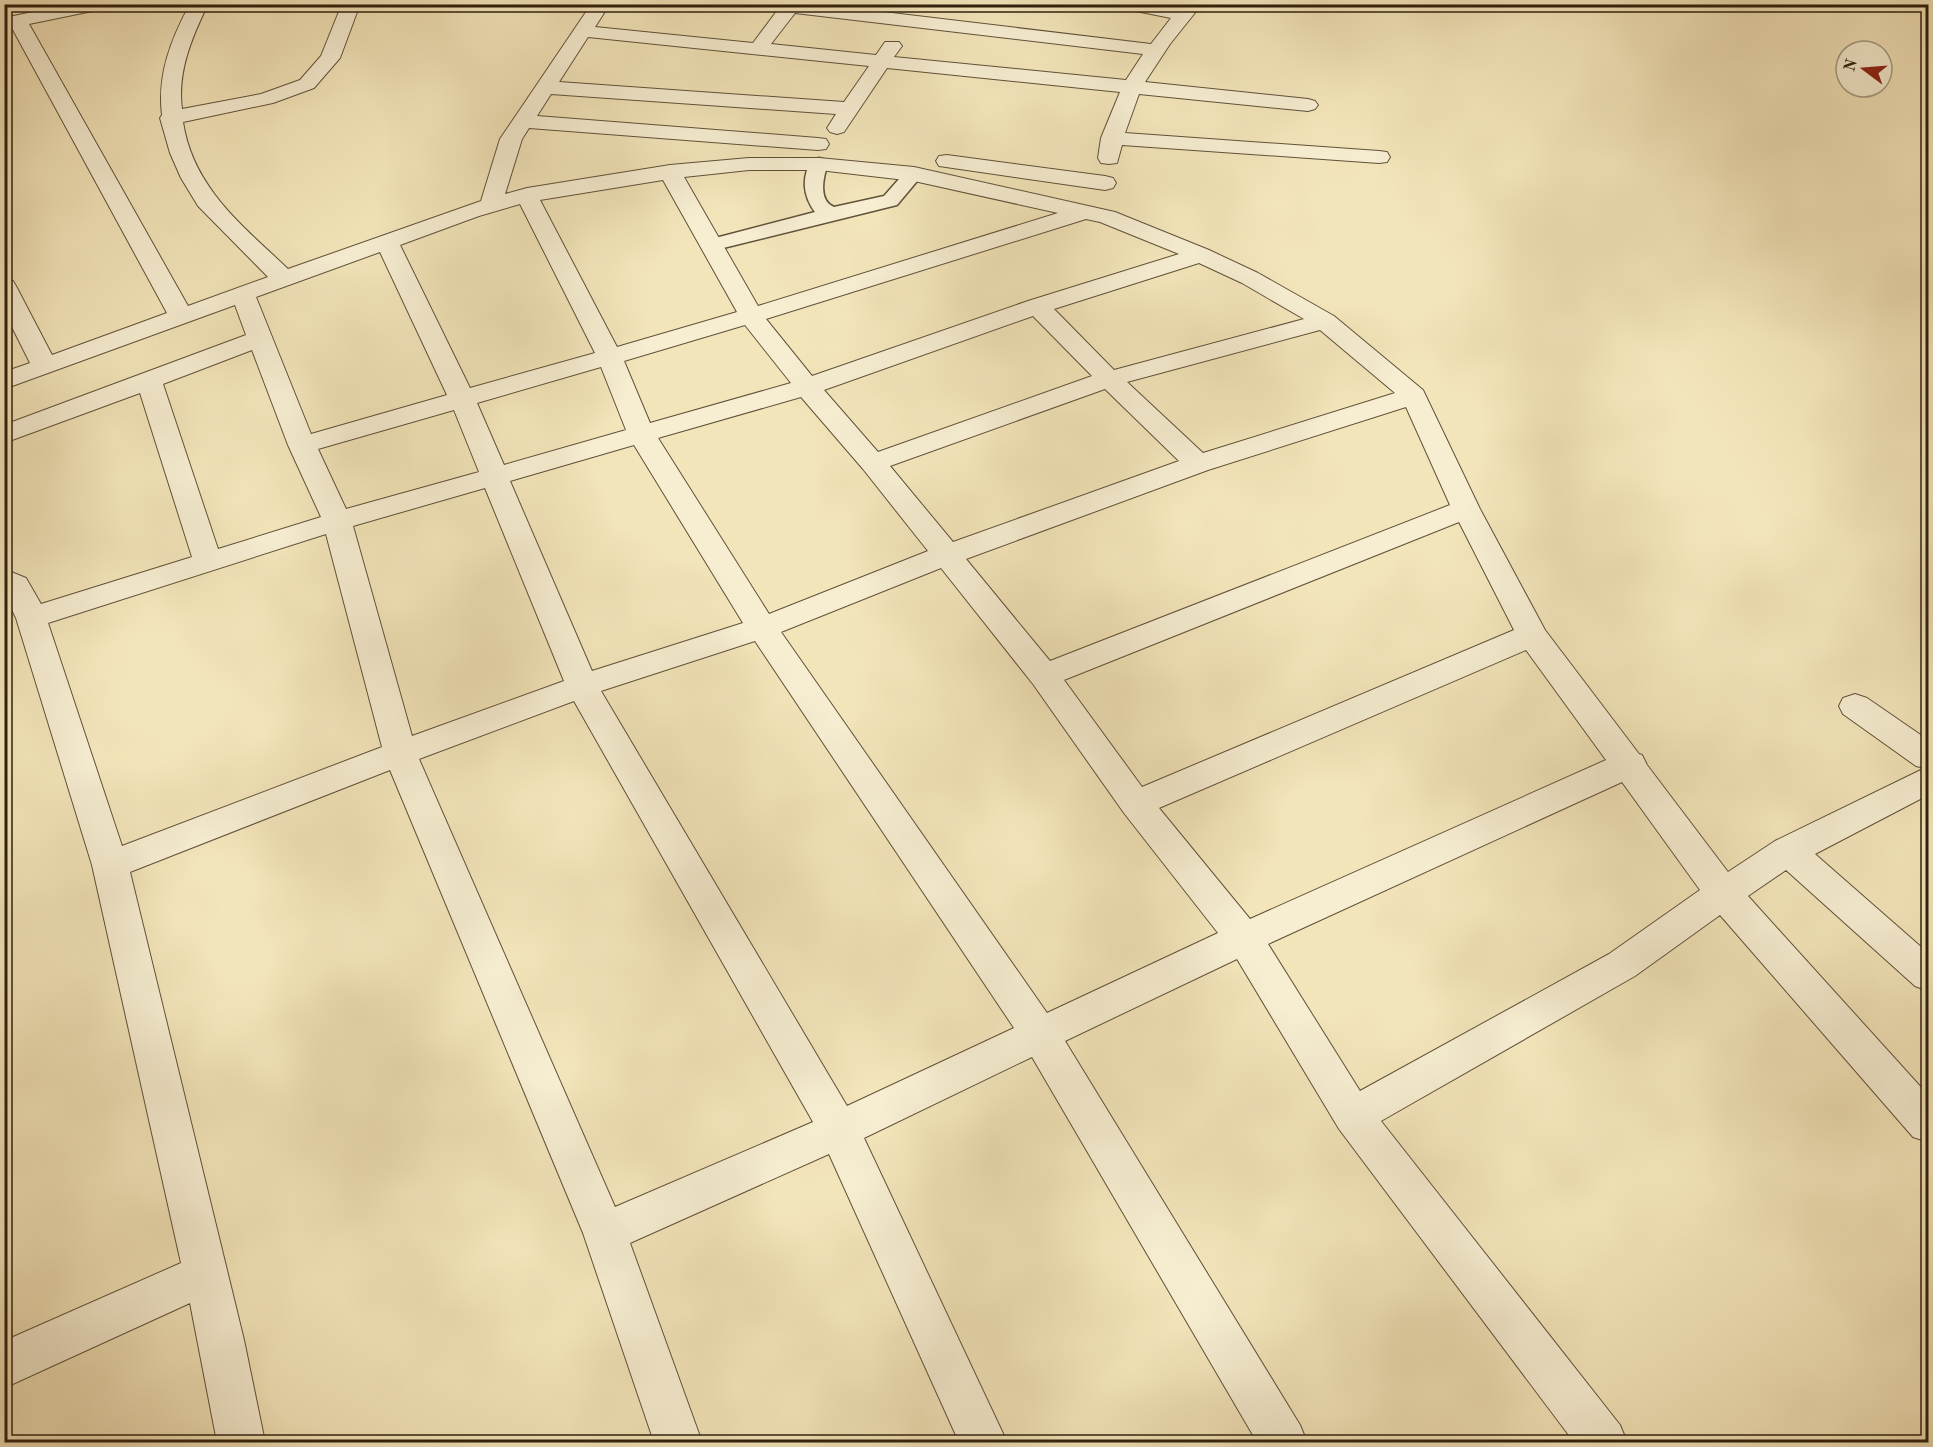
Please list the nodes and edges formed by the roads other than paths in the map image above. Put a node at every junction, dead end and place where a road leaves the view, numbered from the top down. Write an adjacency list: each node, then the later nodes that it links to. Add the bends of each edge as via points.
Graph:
1 (100, 4): 10 (street)
2 (199, 4): 20 (street, via 184,29 171,70)
3 (351, 4): 20 (street, via 330,58 307,84 266,99)
4 (1128, 4): 7 (street)
5 (791, 6): 9 (street); 13 (street)
6 (597, 10): 12 (street)
7 (1189, 10): 14 (street)
8 (1004, 13): 11 (street)
9 (913, 21): 11 (street); 15 (street)
10 (11, 22): 40 (street)
11 (988, 29): 14 (street)
12 (582, 31): 13 (street); 16 (street)
13 (757, 50): 15 (street)
14 (1155, 50): 17 (street)
15 (881, 61): 17 (street); 19 (street)
16 (544, 87): 19 (street); 21 (street)
17 (1130, 88): 18 (street); 22 (street)
18 (1308, 105)
19 (850, 109): 23 (street)
20 (170, 118): 35 (street, via 180,156 208,204)
21 (521, 121): 23 (street); 29 (street, via 511,139)
22 (1112, 138): 24 (street); 27 (street)
23 (822, 154): 25 (street); 26 (street); 27 (street); 30 (lane, via 813,184 815,197 823,210)
24 (1379, 157)
25 (670, 172): 28 (street); 33 (street)
26 (914, 174): 30 (lane, via 890,201); 31 (street)
27 (1105, 183): 31 (street)
28 (526, 195): 29 (street); 43 (street)
29 (491, 204): 32 (street)
30 (833, 213): 33 (lane)
31 (1098, 214): 34 (street); 39 (street)
32 (387, 241): 35 (street); 50 (street)
33 (711, 244): 39 (street)
34 (1200, 255): 38 (street); 41 (street, via 1250,278)
35 (285, 280): 37 (street)
36 (4, 286): 44 (street)
37 (243, 295): 40 (street); 42 (street)
38 (1037, 306): 45 (street); 48 (street)
39 (751, 316): 43 (street); 48 (street)
40 (182, 317): 44 (street)
41 (1325, 321): 45 (street); 49 (street)
42 (261, 338): 47 (street); 53 (street)
43 (609, 356): 50 (street); 52 (street)
44 (45, 366): 46 (street)
45 (1109, 380): 54 (street); 55 (street)
46 (4, 381)
47 (148, 381): 51 (street); 60 (street)
48 (807, 387): 52 (street); 54 (street)
49 (1414, 396): 55 (street); 57 (street)
50 (462, 398): 53 (street); 56 (street)
51 (4, 435)
52 (642, 435): 56 (street); 63 (street)
53 (302, 445): 58 (street)
54 (873, 463): 59 (street)
55 (1198, 464): 59 (street)
56 (494, 477): 58 (street); 66 (street)
57 (1466, 509): 64 (street); 65 (street)
58 (337, 520): 60 (street); 68 (street)
59 (947, 555): 63 (street); 65 (street)
60 (208, 562): 62 (street)
61 (4, 579): 62 (street, via 20,590)
62 (31, 618): 74 (street)
63 (762, 628): 66 (street); 78 (street)
64 (1532, 635): 70 (street); 72 (street)
65 (1044, 676): 72 (street)
66 (582, 686): 68 (street); 81 (street)
67 (1855, 706): 69 (street)
68 (400, 753): 74 (street); 82 (street)
69 (1929, 757)
70 (1630, 764): 75 (street); 76 (street)
71 (1929, 780): 73 (street)
72 (1136, 804): 76 (street)
73 (1788, 851): 75 (street); 77 (street)
74 (110, 866): 83 (street)
75 (1723, 893): 79 (street, via 1622,965); 80 (street)
76 (1244, 938): 78 (street); 79 (street)
77 (1929, 975)
78 (1041, 1036): 81 (street); 88 (street)
79 (1353, 1116): 89 (street)
80 (1929, 1124)
81 (839, 1130): 82 (street); 87 (street)
82 (605, 1233): 86 (street)
83 (206, 1274): 84 (street); 85 (street)
84 (4, 1365)
85 (241, 1443)
86 (678, 1443)
87 (983, 1443)
88 (1283, 1443)
89 (1603, 1443)

